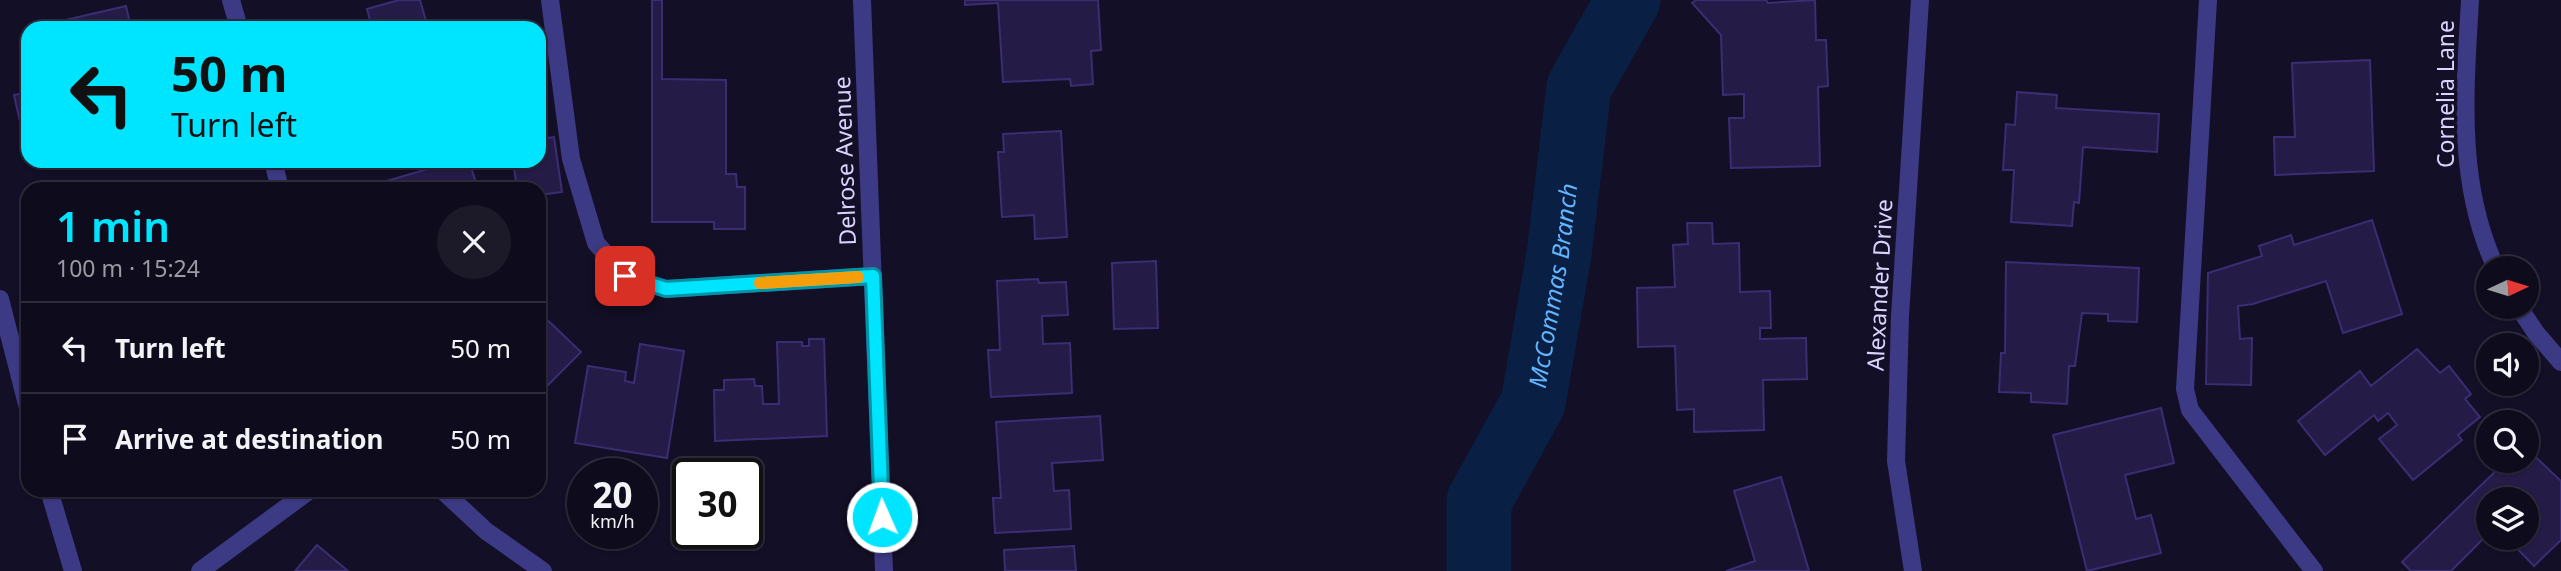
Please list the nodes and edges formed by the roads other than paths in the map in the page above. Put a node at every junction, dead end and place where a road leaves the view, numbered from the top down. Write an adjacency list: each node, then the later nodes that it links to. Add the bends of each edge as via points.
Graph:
1 (231, 0): 7 (street)
2 (550, 0): 9 (street, via 572,159 596,243 625,276 666,289)
3 (862, 0): 9 (street, Delrose Avenue)
4 (1920, 0): 21 (street, Alexander Drive, via 1900,316 1896,461)
5 (2208, 0): 22 (street, via 2185,389 2190,410)
6 (2470, 0): 8 (street, Cornelia Lane, via 2466,149 2472,196)
7 (237, 21)
8 (2490, 256)
9 (873, 276): 20 (street, Delrose Avenue)
10 (0, 299): 13 (street)
11 (2527, 319): 12 (street)
12 (2561, 362)
13 (21, 381)
14 (51, 497): 17 (street)
15 (300, 497): 18 (street)
16 (450, 497): 19 (street, via 486,531)
17 (73, 571)
18 (200, 571)
19 (543, 571)
20 (884, 571)
21 (1913, 571)
22 (2314, 571)

